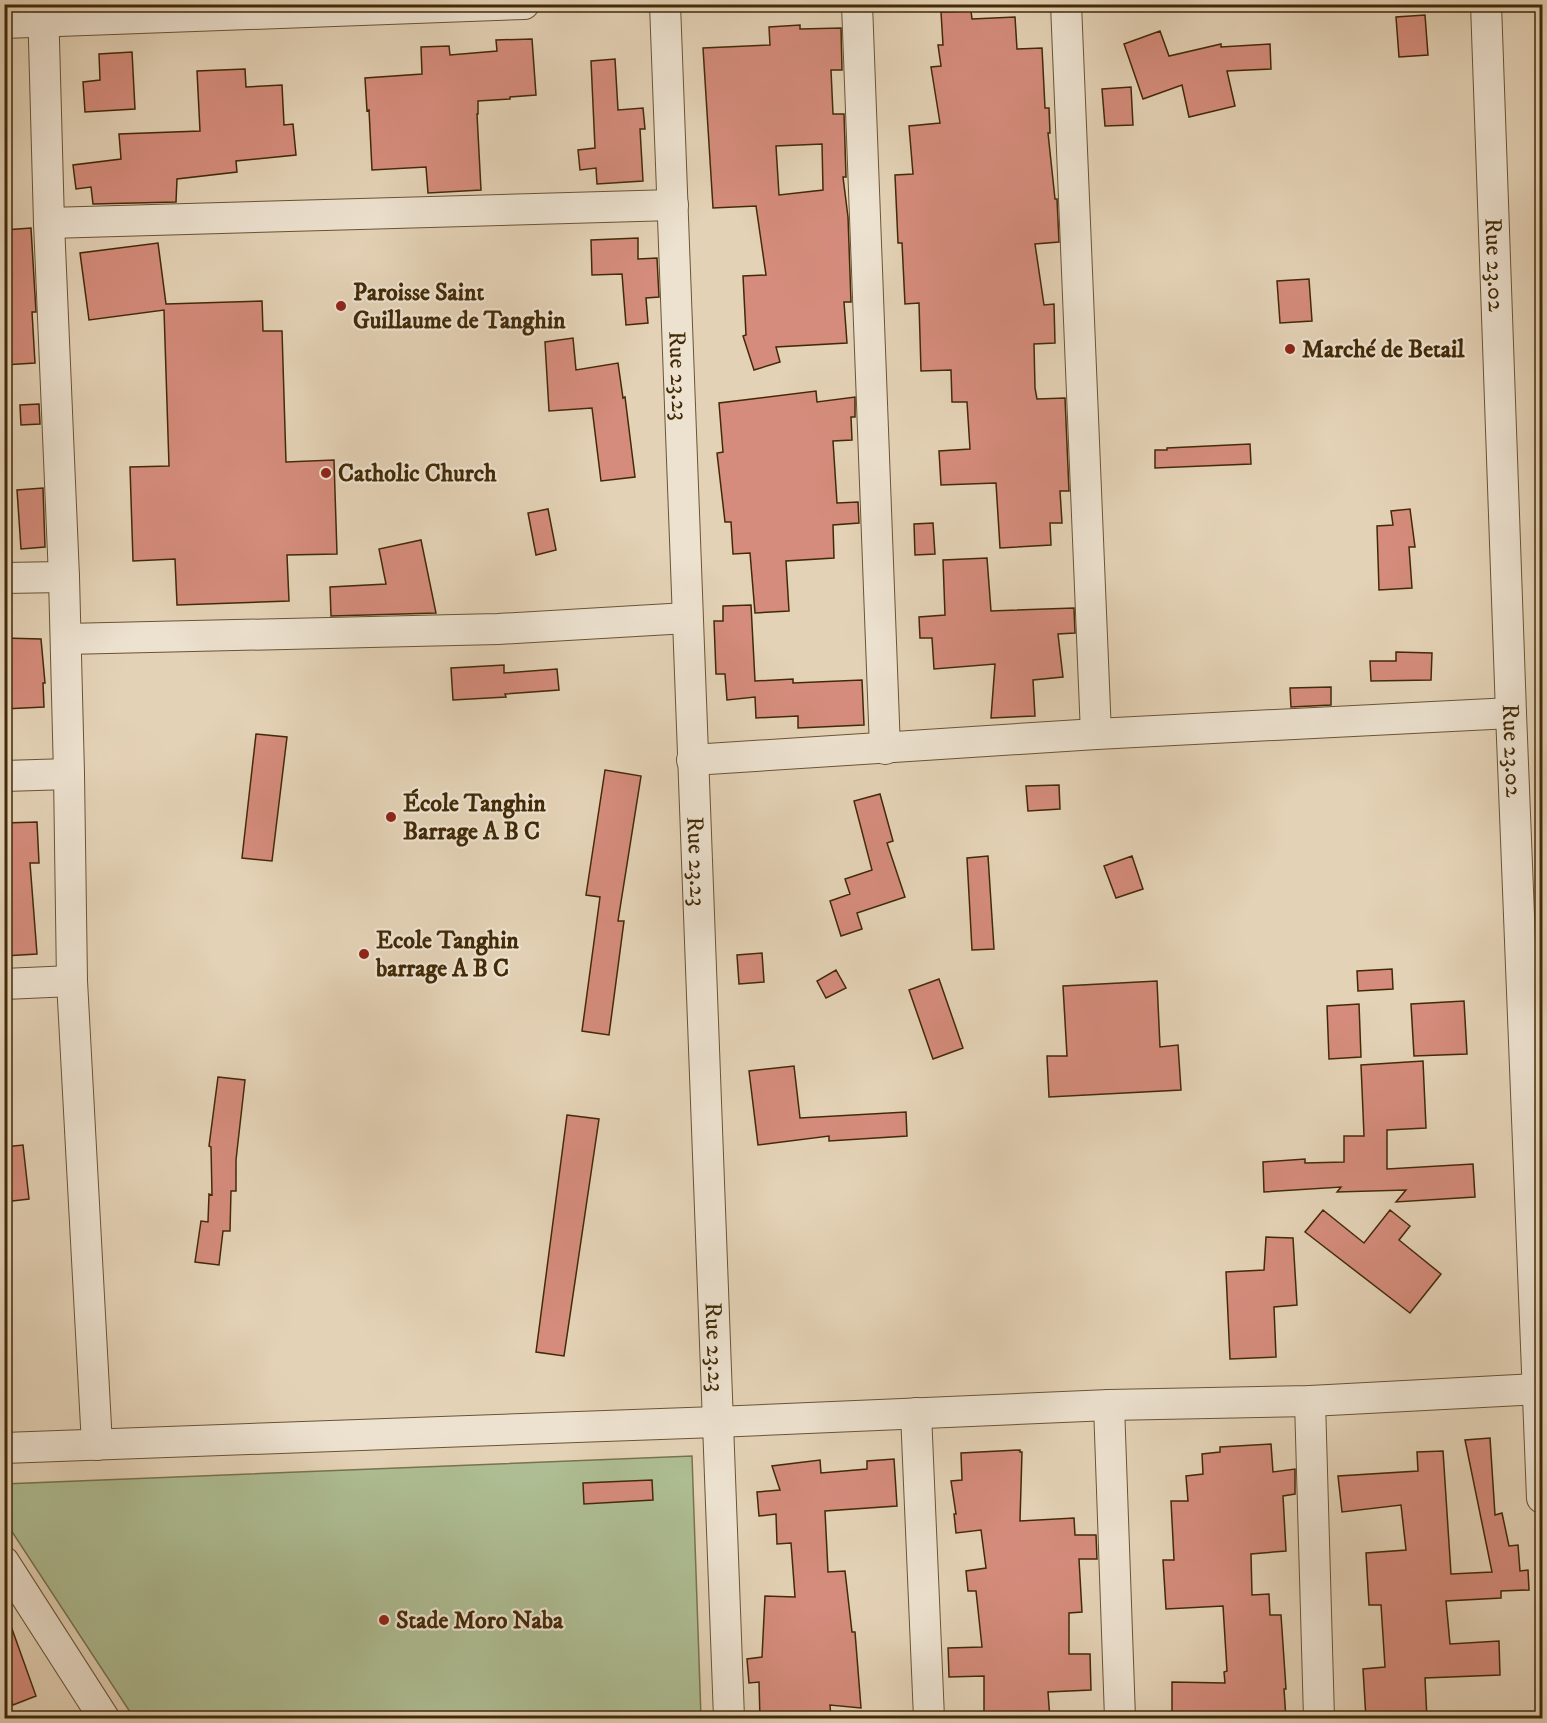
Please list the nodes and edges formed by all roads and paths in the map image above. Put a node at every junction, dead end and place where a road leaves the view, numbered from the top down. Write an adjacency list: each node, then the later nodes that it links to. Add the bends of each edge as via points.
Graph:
1 (524, 4): 6 (street)
2 (665, 4): 8 (street, Rue 23.23)
3 (858, 4): 16 (street)
4 (1065, 4): 15 (street)
5 (1486, 4): 14 (street, Rue 23.02)
6 (43, 13): 7 (street); 9 (street)
7 (4, 23)
8 (673, 204): 9 (street); 12 (street, Rue 23.23)
9 (49, 223): 10 (street)
10 (64, 577): 11 (street); 13 (street)
11 (4, 578)
12 (687, 618): 13 (street, via 498,629); 17 (street, Rue 23.23)
13 (66, 639): 18 (street)
14 (1511, 713): 15 (street); 22 (street, Rue 23.02)
15 (1096, 734): 16 (street)
16 (885, 749): 17 (street)
17 (692, 760): 26 (street, Rue 23.23)
18 (69, 774): 19 (street); 20 (street)
19 (4, 776)
20 (72, 981): 21 (street); 27 (street)
21 (4, 984)
22 (1538, 1389): 23 (street); 29 (street, Rue 23.02)
23 (1310, 1401): 24 (street); 35 (street)
24 (1109, 1405): 25 (street); 34 (street)
25 (916, 1413): 26 (street); 33 (street)
26 (717, 1422): 27 (street); 32 (street, Rue 23.23)
27 (97, 1445): 28 (street)
28 (4, 1448)
29 (1542, 1498)
30 (4, 1562): 31 (street)
31 (104, 1719)
32 (729, 1719)
33 (929, 1719)
34 (1120, 1719)
35 (1319, 1719)

